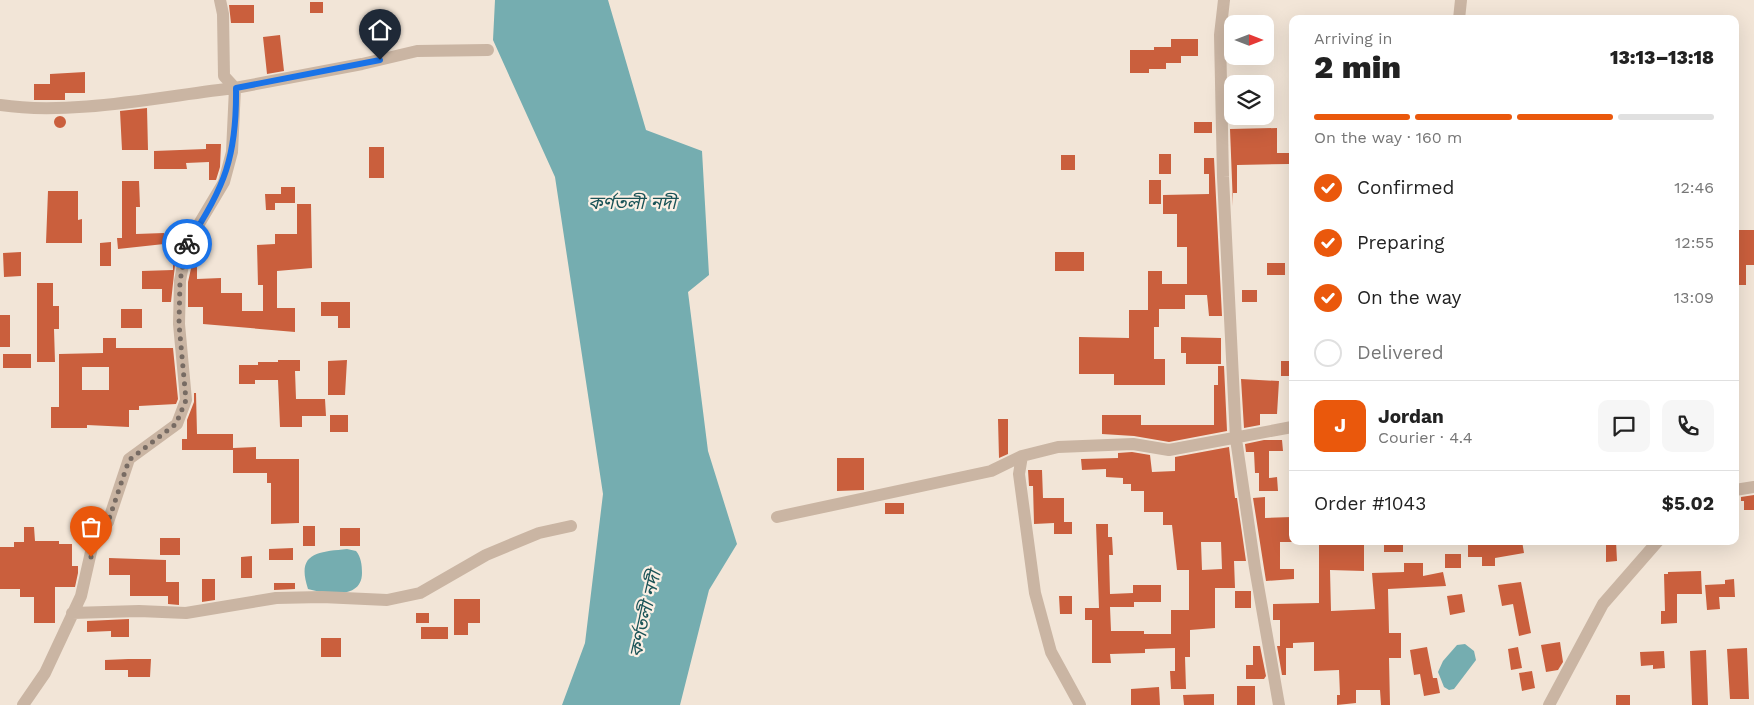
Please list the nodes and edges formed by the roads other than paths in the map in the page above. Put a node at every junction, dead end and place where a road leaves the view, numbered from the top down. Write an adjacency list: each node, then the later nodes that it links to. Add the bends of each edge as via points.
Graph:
1 (220, 0): 6 (street, via 224,76)
2 (1224, 0): 9 (street, via 1220,34 1223,177)
3 (1461, 0): 4 (street)
4 (1459, 15)
5 (488, 50): 6 (street, via 417,51)
6 (236, 88): 7 (street, via 97,105 26,109); 16 (street, via 232,152 224,182 187,244 180,281 179,324 186,400 176,424 129,460 108,522 93,543 81,596)
7 (0, 105)
8 (1289, 427): 9 (street)
9 (1236, 439): 10 (street, via 1169,450 1133,444 1058,447); 19 (street)
10 (1022, 456): 13 (street, via 990,471); 18 (street, via 1019,474 1035,593 1051,652)
11 (1754, 487): 12 (street)
12 (1739, 489)
13 (777, 517)
14 (571, 526): 16 (street, via 539,533 486,555 420,593 386,600 276,598 186,613)
15 (1655, 545): 20 (street, via 1604,604)
16 (72, 613): 17 (street, via 45,673)
17 (23, 705)
18 (1080, 705)
19 (1279, 705)
20 (1549, 705)

